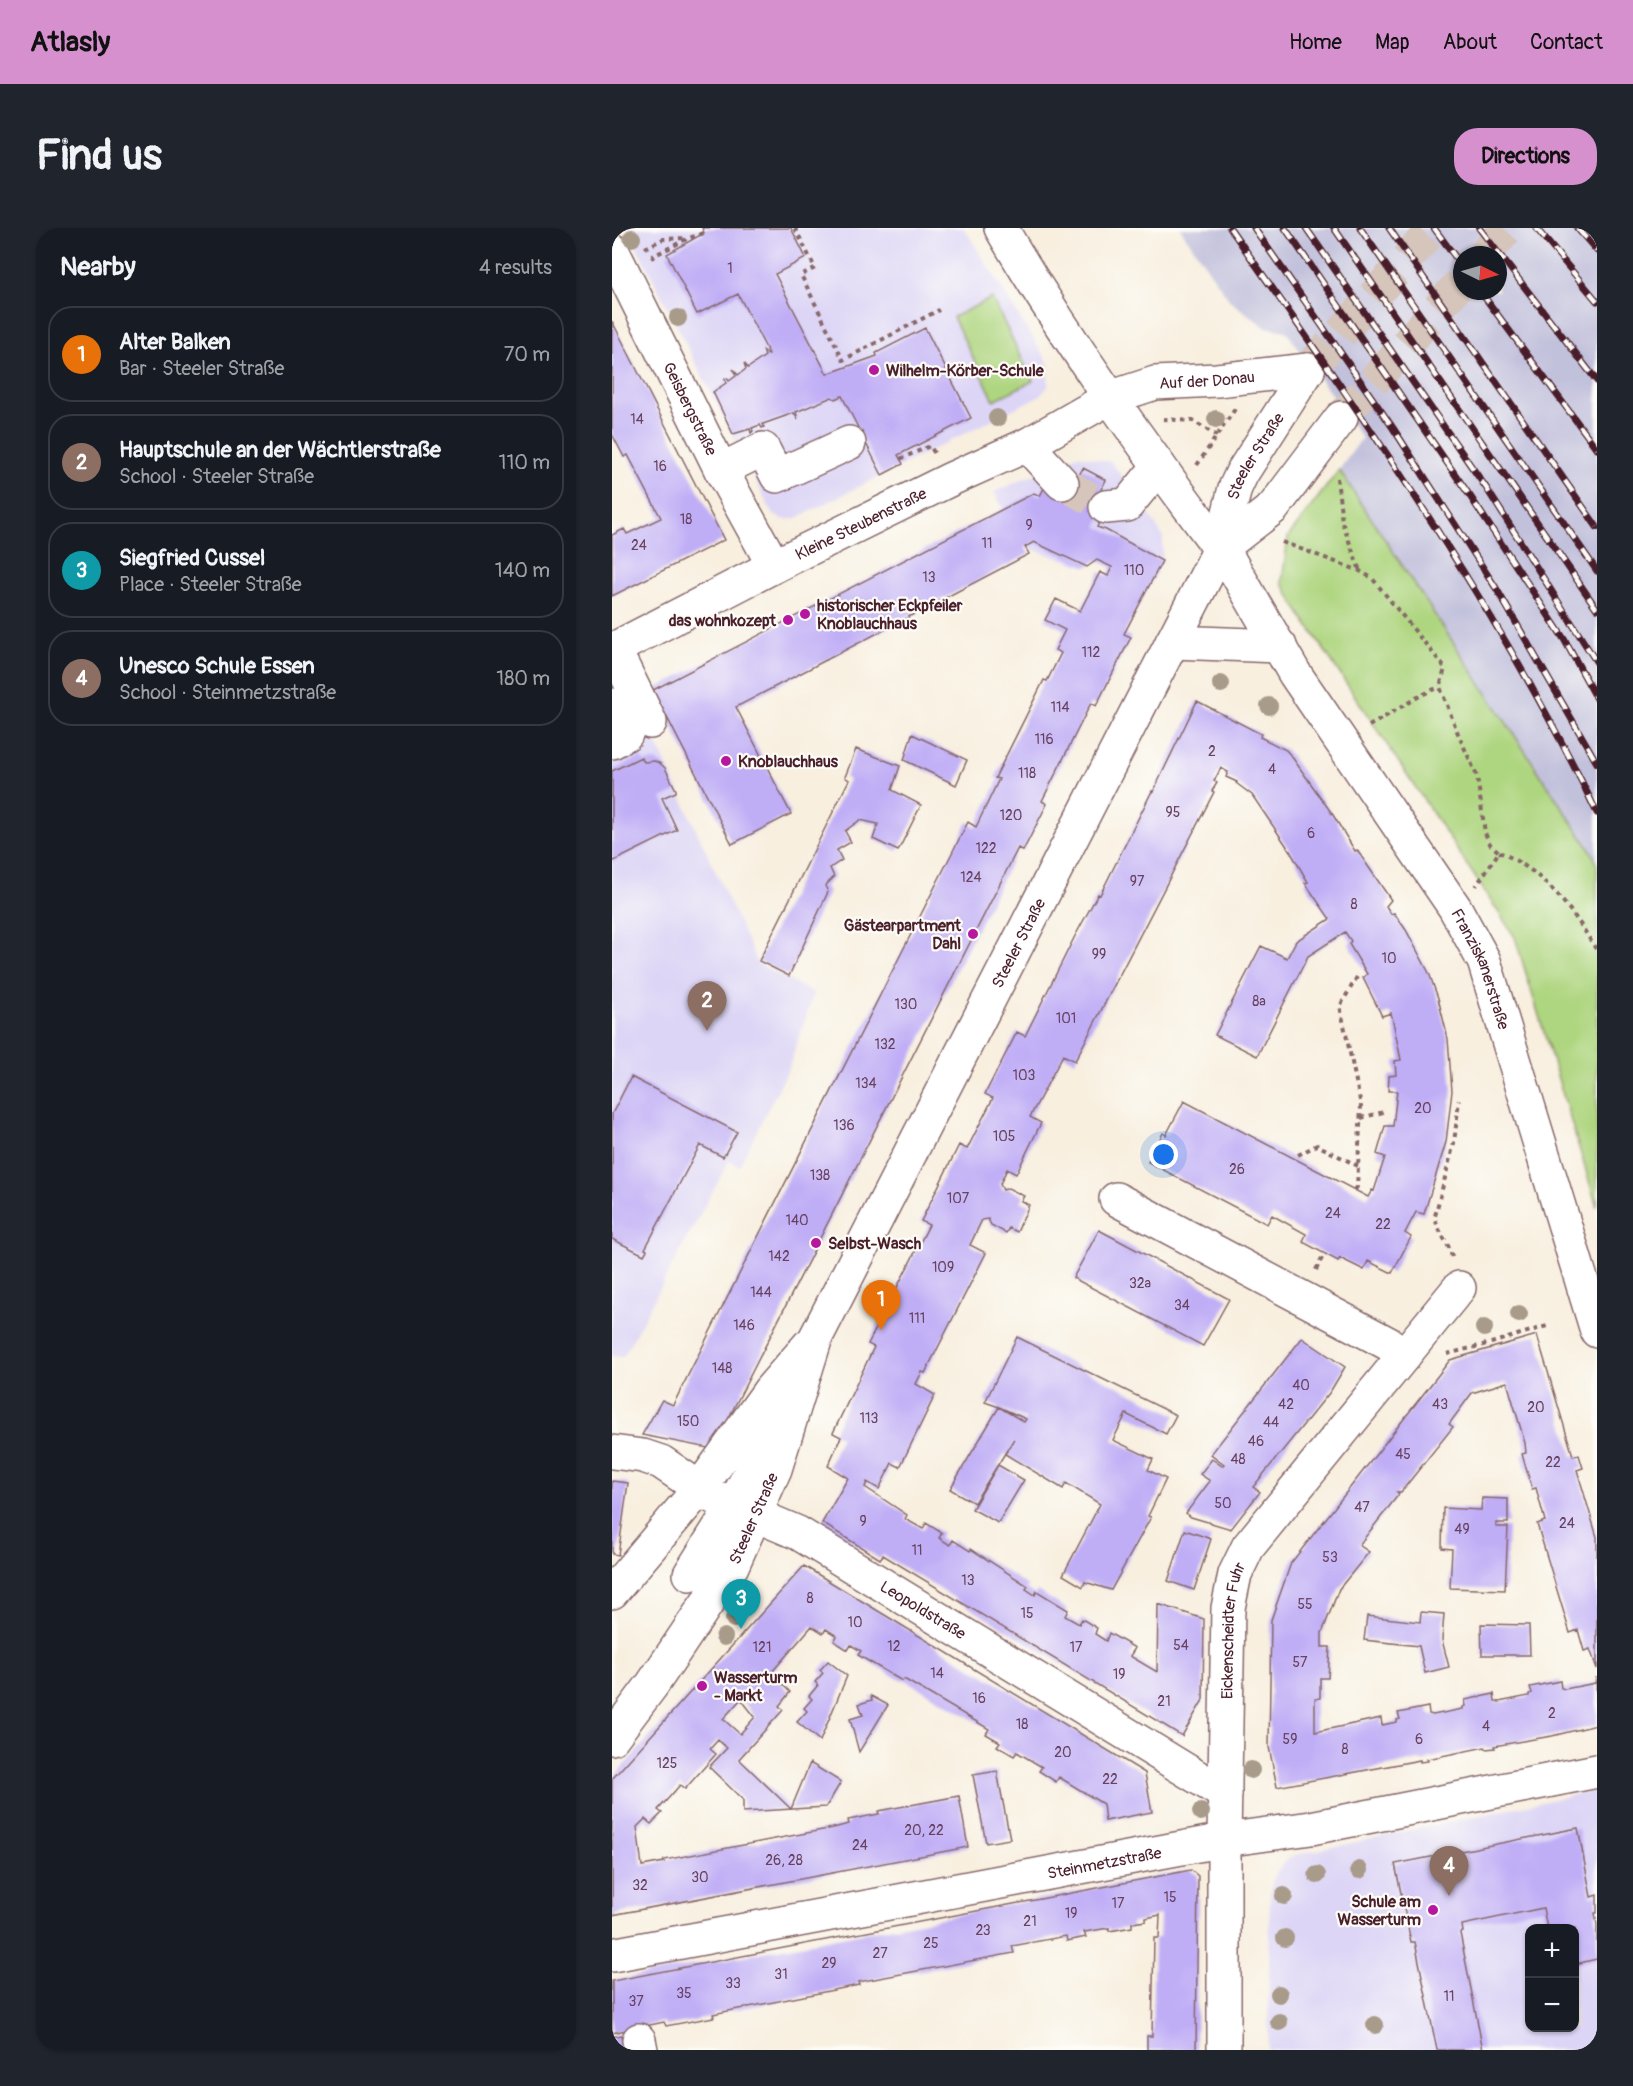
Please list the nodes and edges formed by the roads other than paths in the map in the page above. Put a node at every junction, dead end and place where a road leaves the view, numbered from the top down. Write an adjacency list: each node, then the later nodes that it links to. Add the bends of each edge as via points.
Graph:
1 (1001, 228): 4 (street)
2 (628, 249): 8 (street, Geisbergstraße)
3 (1308, 370): 4 (street, Auf der Donau, via 1155,383); 12 (street, Steeler Straße, via 1242,473)
4 (1109, 398): 7 (street, Kleine Steubenstraße); 9 (street)
5 (1341, 418): 12 (street, Steeler Straße, via 1273,508)
6 (849, 443): 8 (street, via 777,476 763,449)
7 (1027, 445): 10 (street); 13 (street, Kleine Steubenstraße)
8 (721, 470): 13 (street, Geisbergstraße)
9 (1168, 479): 11 (street, via 1127,505); 12 (street)
10 (1062, 483)
11 (1106, 507)
12 (1220, 549): 14 (street, Steeler Straße); 15 (street, Franziskanerstraße)
13 (774, 566): 16 (street, Kleine Steubenstraße)
14 (1172, 642): 15 (street); 23 (street, Steeler Straße)
15 (1280, 646): 22 (street, Franziskanerstraße, via 1295,674 1455,908 1484,961)
16 (613, 650): 18 (street)
17 (612, 705): 19 (street, via 626,734)
18 (650, 722)
19 (612, 742)
20 (1116, 1199): 24 (street)
21 (1459, 1288): 24 (street, Eickenscheidter Fuhr)
22 (1597, 1331)
23 (812, 1349): 26 (street, Steeler Straße, via 770,1390 726,1452); 26 (street, Steeler Straße, via 775,1469)
24 (1404, 1356): 32 (street, Eickenscheidter Fuhr, via 1248,1547 1235,1574 1228,1608)
25 (612, 1452): 26 (street, Leopoldstraße, via 661,1462)
26 (725, 1501): 27 (street, Steeler Straße); 28 (street); 29 (street, Steeler Straße); 30 (street, Steeler Straße, via 723,1581); 32 (street, Leopoldstraße, via 798,1533)
27 (698, 1530)
28 (690, 1574)
29 (612, 1592)
30 (612, 1738)
31 (1597, 1771): 33 (street, Steinmetzstraße, via 1311,1828)
32 (1225, 1794): 33 (street, Eickenscheidter Fuhr)
33 (1224, 1840): 34 (street, Steinmetzstraße); 35 (street, Eickenscheidter Fuhr)
34 (612, 1955)
35 (1224, 2050)

